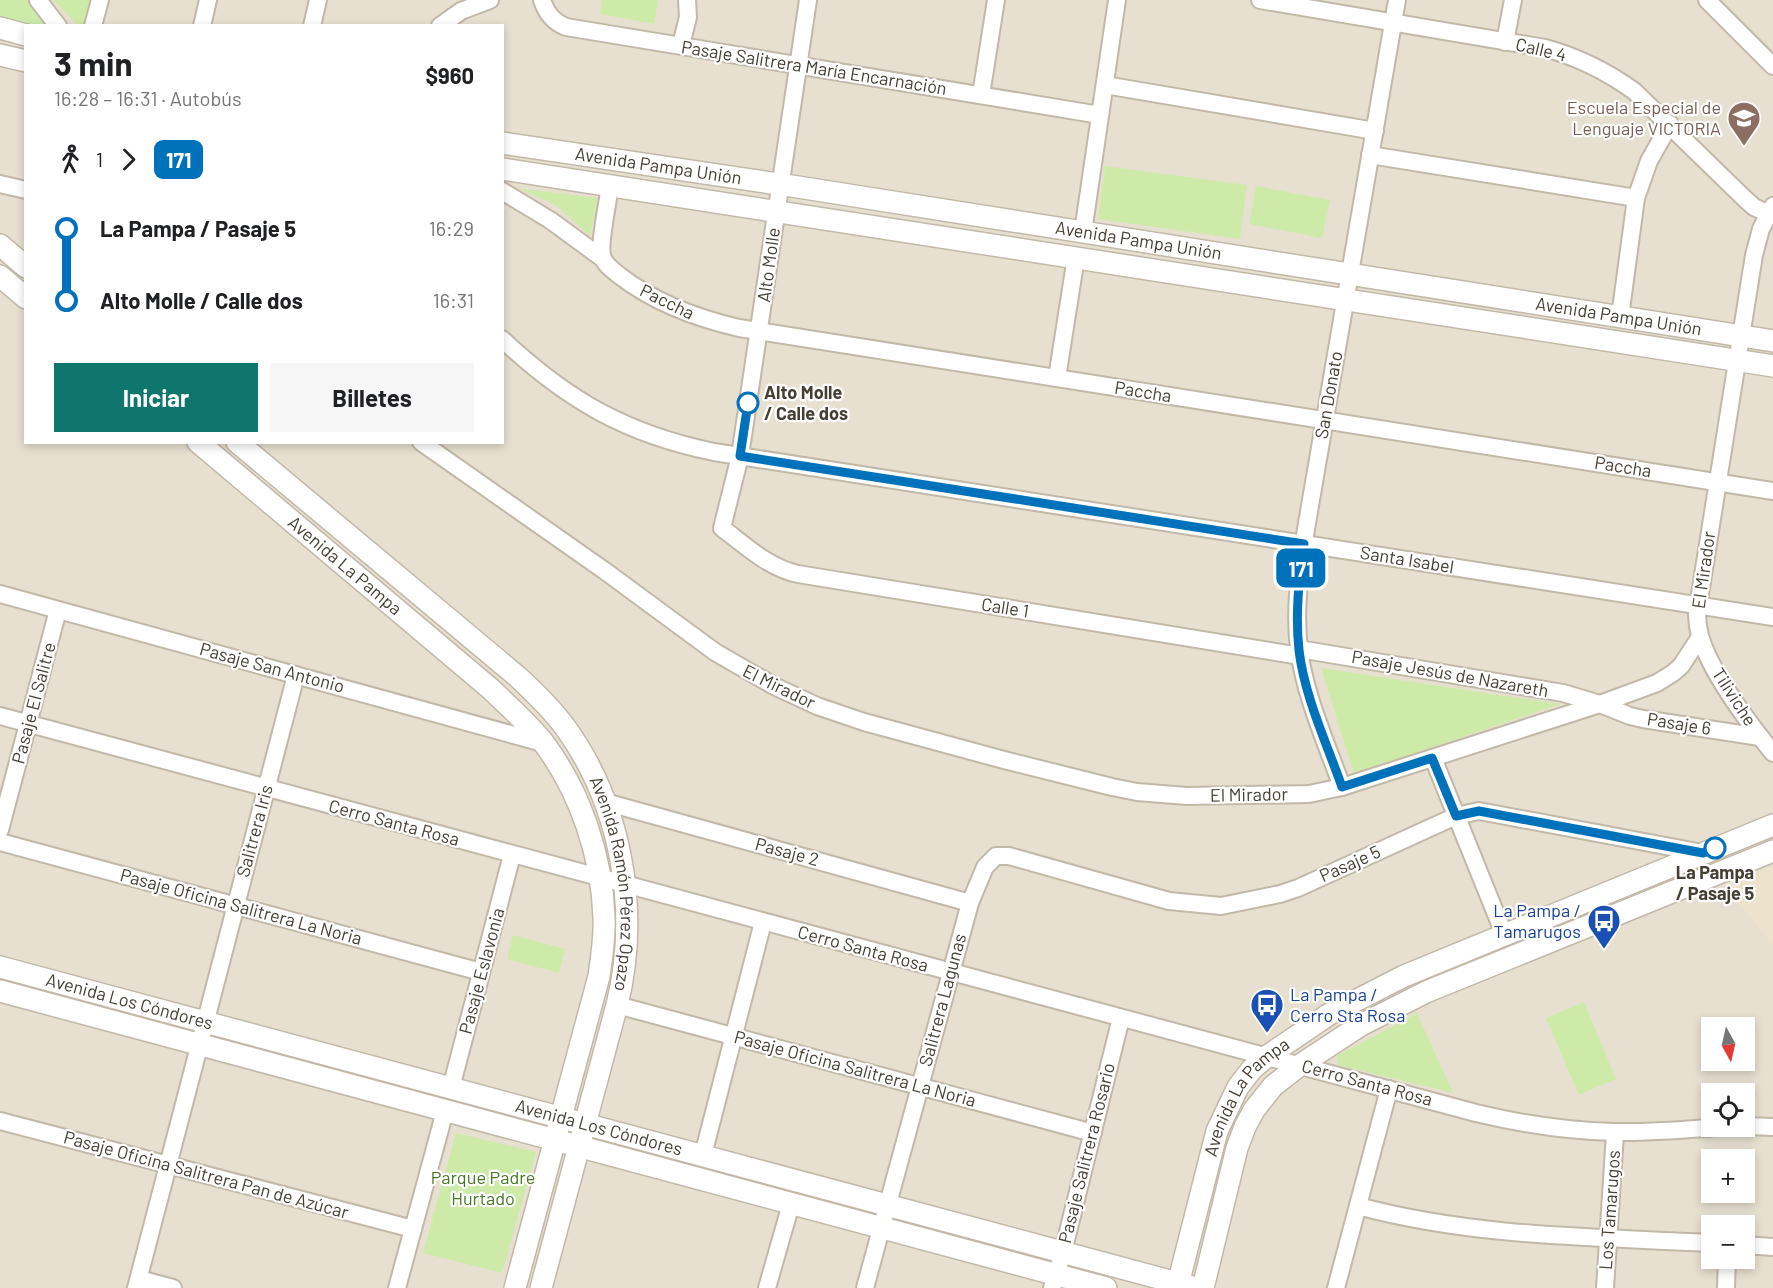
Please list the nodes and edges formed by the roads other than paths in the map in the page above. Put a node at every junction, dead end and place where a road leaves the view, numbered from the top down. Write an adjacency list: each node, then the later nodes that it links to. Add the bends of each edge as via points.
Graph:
1 (38, 0): 17 (street)
2 (100, 0): 18 (street)
3 (208, 0): 19 (street)
4 (318, 0): 20 (street)
5 (490, 0): 15 (street)
6 (542, 0): 25 (street, Pasaje Salitrera María Encarnación, via 546,12 566,27)
7 (687, 0): 25 (street, via 688,17)
8 (808, 0): 28 (street, Alto Molle)
9 (996, 0): 31 (street)
10 (1117, 0): 30 (street)
11 (1260, 0): 16 (street, Calle 4)
12 (1397, 0): 16 (street, San Donato)
13 (1513, 0): 24 (street)
14 (1707, 0): 29 (street)
15 (470, 3): 21 (street)
16 (1393, 22): 24 (street, Calle 4); 34 (street, San Donato)
17 (56, 24)
18 (94, 24)
19 (202, 24)
20 (312, 24)
21 (442, 24)
22 (0, 28): 23 (street)
23 (24, 34)
24 (1505, 42): 33 (street, Calle 4, via 1545,48 1603,70 1634,91)
25 (681, 45): 28 (street, Pasaje Salitrera María Encarnación)
26 (0, 55): 27 (street)
27 (24, 61)
28 (798, 66): 31 (street, Pasaje Salitrera María Encarnación); 39 (street, Alto Molle)
29 (1773, 66)
30 (1105, 85): 32 (street); 34 (street)
31 (981, 96): 32 (street, Pasaje Salitrera María Encarnación)
32 (1100, 115): 46 (street)
33 (1670, 124): 43 (street, via 1649,161); 45 (street, Calle 4, via 1744,198)
34 (1375, 131): 36 (street, San Donato)
35 (504, 143): 39 (street, Avenida Pampa Unión)
36 (1370, 155): 43 (street); 51 (street, San Donato)
37 (504, 169): 40 (street, Avenida Pampa Unión)
38 (0, 184): 41 (street)
39 (781, 184): 44 (street, Alto Molle); 46 (street, Avenida Pampa Unión)
40 (610, 186): 44 (street, Avenida Pampa Unión); 49 (street)
41 (24, 190)
42 (504, 192): 49 (street, Paccha)
43 (1636, 198): 55 (street)
44 (777, 210): 48 (street, Avenida Pampa Unión); 56 (street, Alto Molle)
45 (1771, 212): 57 (street, El Mirador, via 1757,242)
46 (1083, 232): 51 (street, Avenida Pampa Unión)
47 (0, 245): 50 (street)
48 (1076, 257): 54 (street, Avenida Pampa Unión); 62 (street)
49 (602, 258): 56 (street, Paccha, via 642,291 680,311)
50 (24, 265)
51 (1350, 275): 54 (street, San Donato); 55 (street, Avenida Pampa Unión)
52 (0, 276): 53 (street)
53 (24, 295)
54 (1346, 299): 60 (street, Avenida Pampa Unión); 63 (street, San Donato)
55 (1620, 317): 57 (street, Avenida Pampa Unión)
56 (759, 332): 62 (street, Paccha); 67 (street, Alto Molle)
57 (1740, 336): 59 (street, Avenida Pampa Unión); 60 (street, El Mirador)
58 (504, 341): 67 (street, Santa Isabel, via 548,379 614,420 663,440)
59 (1773, 341)
60 (1737, 361): 61 (street, Avenida Pampa Unión); 68 (street, El Mirador)
61 (1773, 366)
62 (1057, 378): 63 (street, Paccha)
63 (1325, 420): 68 (street, Paccha); 71 (street, San Donato)
64 (200, 444): 80 (street, Avenida La Pampa)
65 (239, 444): 79 (street, Avenida La Pampa)
66 (424, 444): 88 (street, El Mirador, via 715,652 817,706 1004,760 1137,792 1187,796 1309,794)
67 (740, 456): 70 (street, Alto Molle); 71 (street, Santa Isabel)
68 (1718, 482): 69 (street, Paccha); 73 (street, El Mirador)
69 (1773, 491)
70 (722, 528): 77 (street, Calle 1, via 771,564 798,574)
71 (1304, 544): 73 (street, Santa Isabel); 77 (street, San Donato, via 1297,606)
72 (0, 594): 74 (street, Pasaje San Antonio)
73 (1698, 605): 75 (street, Santa Isabel); 76 (street, El Mirador)
74 (58, 610): 78 (street, Pasaje San Antonio); 83 (street, Pasaje El Salitre)
75 (1773, 617)
76 (1700, 637): 81 (street, El Mirador, via 1681,666 1665,679); 84 (street, Tiliviche, via 1725,686)
77 (1299, 652): 81 (street, Pasaje Jesús de Nazareth, via 1563,693); 88 (street, San Donato, via 1308,691)
78 (296, 675): 85 (street, Pasaje San Antonio); 89 (street, Salitrera Iris)
79 (518, 677): 90 (street, Avenida Ramón Pérez Opazo, via 564,726 587,762)
80 (492, 690): 85 (street, Avenida Ramón Pérez Opazo)
81 (1600, 704): 84 (street, Pasaje 6, via 1643,719); 87 (street, El Mirador)
82 (0, 716): 83 (street, Cerro Santa Rosa)
83 (28, 724): 89 (street, Cerro Santa Rosa); 93 (street, Pasaje El Salitre)
84 (1760, 737): 86 (street, Tiliviche)
85 (543, 743): 99 (street, Avenida Ramón Pérez Opazo, via 578,804)
86 (1773, 753)
87 (1432, 758): 88 (street, El Mirador); 91 (street)
88 (1342, 787)
89 (266, 788): 97 (street, Cerro Santa Rosa); 102 (street, Salitrera Iris)
90 (605, 802): 100 (street, Avenida Ramón Pérez Opazo); 101 (street, Pasaje 2)
91 (1456, 816): 96 (street, Pasaje 5, via 1479,811); 98 (street, Pasaje 5, via 1298,888 1221,906 1169,901 1009,856); 104 (street)
92 (1773, 825): 96 (street, Avenida La Pampa)
93 (0, 830)
94 (0, 842): 102 (street, Pasaje Oficina Salitrera La Noria)
95 (1773, 851): 115 (street, Avenida La Pampa, via 1426,992 1362,1025)
96 (1703, 853): 104 (street, Avenida La Pampa)
97 (512, 855): 99 (street, Cerro Santa Rosa); 106 (street, Pasaje Eslavonia)
98 (996, 856): 101 (street, Salitrera Lagunas, via 985,867)
99 (601, 879): 100 (street, Cerro Santa Rosa); 120 (street, Avenida Ramón Pérez Opazo, via 604,938 599,976)
100 (625, 885): 103 (street, Cerro Santa Rosa); 109 (street, Avenida Ramón Pérez Opazo, via 627,952)
101 (970, 903): 107 (street, Salitrera Lagunas)
102 (236, 906): 106 (street, Pasaje Oficina Salitrera La Noria); 111 (street, Salitrera Iris)
103 (763, 922): 107 (street, Cerro Santa Rosa); 112 (street)
104 (1504, 934): 114 (street, Avenida La Pampa, via 1378,987)
105 (0, 966): 111 (street, Avenida Los Cóndores)
106 (481, 972): 117 (street, Pasaje Eslavonia)
107 (950, 972): 110 (street, Cerro Santa Rosa); 116 (street, Salitrera Lagunas)
108 (0, 991): 113 (street, Avenida Los Cóndores)
109 (617, 1005): 112 (street, Pasaje Oficina Salitrera La Noria); 122 (street, Avenida Ramón Pérez Opazo)
110 (1121, 1018): 114 (street, Cerro Santa Rosa); 127 (street, Pasaje Salitrera Rosario)
111 (206, 1022): 113 (street, Salitrera Iris); 117 (street, Avenida Los Cóndores)
112 (733, 1036): 116 (street, Pasaje Oficina Salitrera La Noria); 130 (street)
113 (200, 1045): 119 (street, Avenida Los Cóndores); 131 (street)
114 (1266, 1057): 115 (street, Cerro Santa Rosa); 145 (street, Avenida La Pampa, via 1238,1087 1217,1131)
115 (1300, 1065): 118 (street, Cerro Santa Rosa); 153 (street, Avenida La Pampa, via 1263,1098 1245,1126)
116 (919, 1086): 127 (street, Pasaje Oficina Salitrera La Noria); 133 (street, Salitrera Lagunas)
117 (451, 1088): 120 (street, Avenida Los Cóndores)
118 (1389, 1089): 126 (street, Cerro Santa Rosa, via 1509,1121); 134 (street)
119 (445, 1111): 128 (street, Avenida Los Cóndores); 136 (street)
120 (561, 1117): 122 (street, Avenida Los Cóndores); 128 (street, Avenida Ramón Pérez Opazo)
121 (0, 1120): 131 (street, Pasaje Oficina Salitrera Pan de Azúcar)
122 (585, 1124): 129 (street, Avenida Ramón Pérez Opazo); 130 (street, Avenida Los Cóndores)
123 (1773, 1125): 124 (street)
124 (1755, 1126)
125 (1701, 1128): 126 (street, Cerro Santa Rosa)
126 (1615, 1132): 137 (street, Los Tamarugos)
127 (1093, 1133): 141 (street, Pasaje Salitrera Rosario)
128 (555, 1140): 129 (street, Avenida Los Cóndores); 148 (street, Avenida Ramón Pérez Opazo)
129 (579, 1146): 132 (street, Avenida Los Cóndores); 149 (street, Avenida Ramón Pérez Opazo)
130 (703, 1155): 133 (street, Avenida Los Cóndores)
131 (168, 1165): 136 (street, Pasaje Oficina Salitrera Pan de Azúcar); 144 (street)
132 (790, 1204): 135 (street, Avenida Los Cóndores); 150 (street)
133 (887, 1205): 135 (street, Salitrera Lagunas); 141 (street, Avenida Los Cóndores)
134 (1358, 1206): 137 (street, via 1480,1230); 154 (street)
135 (881, 1228): 143 (street, Avenida Los Cóndores); 151 (street, Salitrera Lagunas)
136 (413, 1229): 147 (street)
137 (1608, 1238): 138 (street); 155 (street, Los Tamarugos)
138 (1701, 1242)
139 (1755, 1246): 140 (street)
140 (1773, 1247)
141 (1063, 1252): 143 (street, Pasaje Salitrera Rosario); 145 (street, Avenida Los Cóndores)
142 (1727, 1269): 156 (street)
143 (1054, 1281): 152 (street, Avenida Los Cóndores)
144 (137, 1283): 146 (street)
145 (1184, 1286)
146 (173, 1288)
147 (397, 1288)
148 (515, 1288)
149 (540, 1288)
150 (767, 1288)
151 (865, 1288)
152 (1106, 1288)
153 (1203, 1288)
154 (1336, 1288)
155 (1605, 1288)
156 (1726, 1288)

